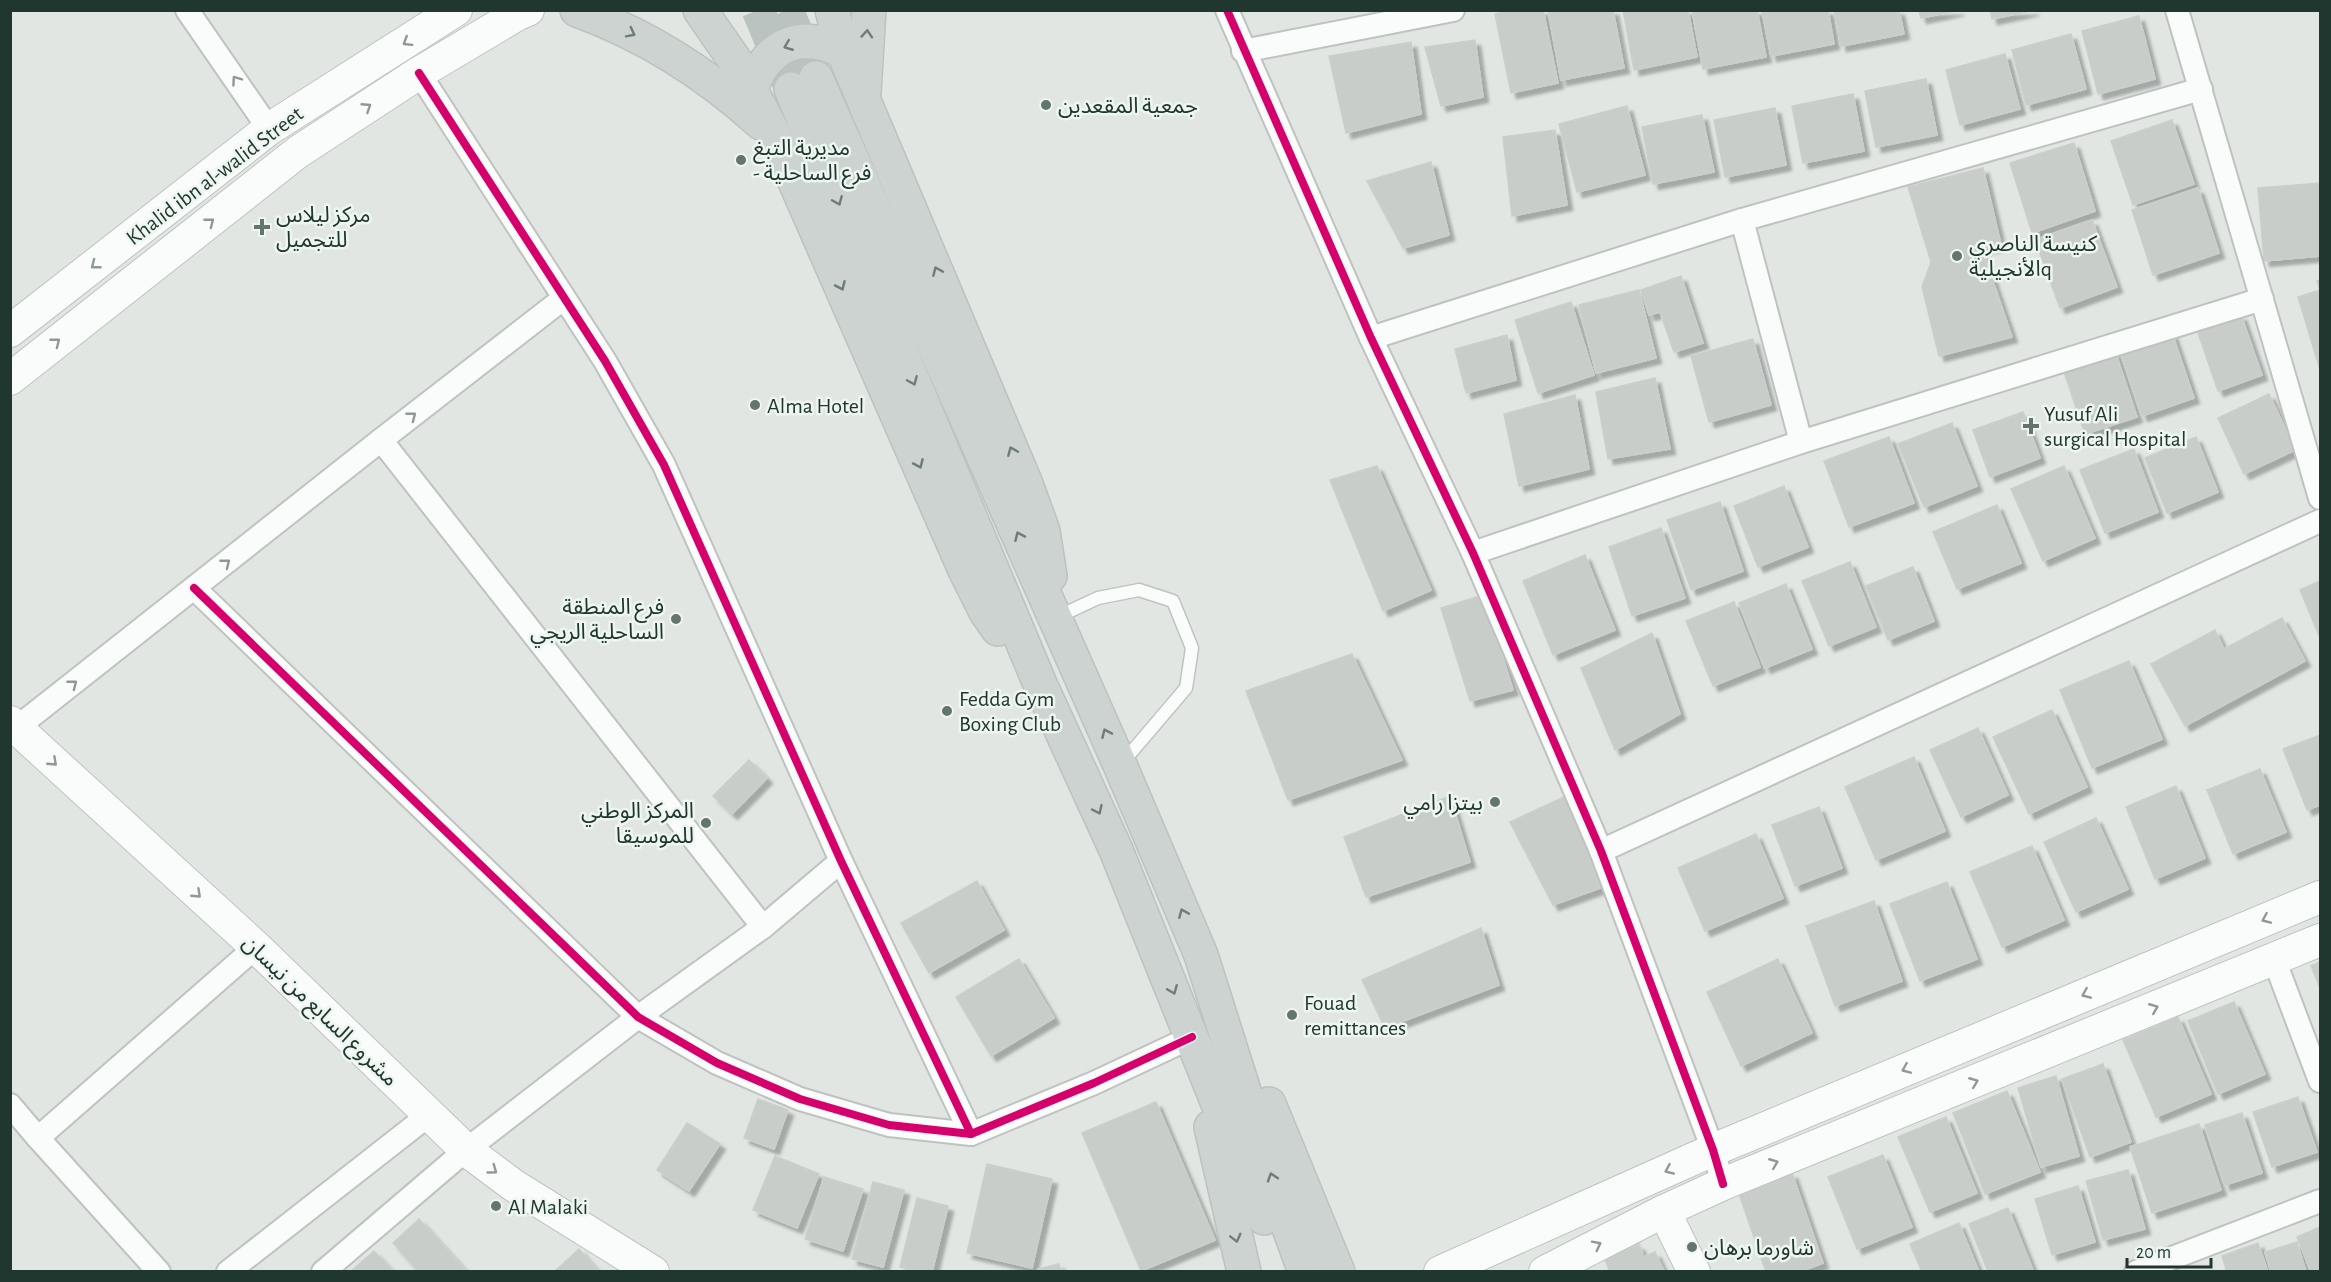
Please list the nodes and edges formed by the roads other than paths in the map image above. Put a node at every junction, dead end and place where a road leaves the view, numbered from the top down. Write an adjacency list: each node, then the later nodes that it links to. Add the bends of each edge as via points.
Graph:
1 (187, 10): 17 (street, one-way to 1)
2 (456, 10): 17 (street, Khalid ibn al-walid Street, one-way to 17)
3 (528, 10): 13 (street)
4 (577, 10): 18 (main road, one-way to 18, via 618,27 683,63 716,85)
5 (700, 10): 14 (main road)
6 (832, 10): 11 (main road)
7 (869, 10): 16 (main road, one-way to 7)
8 (1227, 10): 12 (street)
9 (1454, 10): 12 (street)
10 (2178, 10): 15 (street)
11 (843, 51): 14 (main road, one-way to 14, via 806,40 787,45 758,70); 16 (main road)
12 (1243, 51): 23 (street)
13 (419, 73): 20 (street); 24 (street, one-way to 13, via 298,152)
14 (751, 88): 18 (main road)
15 (2201, 89): 19 (street); 21 (street)
16 (864, 100): 31 (main road, one-way to 16, via 1042,531 1026,484)
17 (269, 129): 22 (street, Khalid ibn al-walid Street, one-way to 22)
18 (775, 136): 32 (main road, one-way to 32, via 970,580 986,612)
19 (1742, 220): 23 (street); 26 (street)
20 (564, 298): 25 (street, one-way to 20); 36 (street, via 664,465)
21 (2262, 299): 26 (street); 27 (street)
22 (14, 321)
23 (1371, 338): 29 (street)
24 (10, 379)
25 (381, 440): 30 (street, one-way to 25); 38 (street)
26 (1801, 442): 29 (street)
27 (2320, 498)
28 (2320, 521): 35 (street)
29 (1473, 553): 35 (street)
30 (194, 588): 33 (street, one-way to 30); 43 (street)
31 (1053, 613): 32 (main road, one-way to 32, via 804,83); 34 (main road, one-way to 31); 34 (lane, via 1139,590 1173,601 1192,648 1186,688)
32 (1040, 684): 44 (main road, one-way to 44, via 1116,850)
33 (13, 728): 40 (street, مشروع السابع من نيسان, one-way to 40)
34 (1120, 765): 41 (main road, one-way to 34)
35 (1601, 851): 51 (street)
36 (841, 861): 38 (street); 48 (street)
37 (2320, 897): 51 (street, one-way to 51)
38 (763, 927): 43 (street)
39 (2320, 940): 42 (street)
40 (256, 947): 47 (street, مشروع السابع من نيسان); 49 (street)
41 (1201, 955): 61 (main road, one-way to 41); 62 (main road, via 1235,1015)
42 (2274, 959): 45 (street); 52 (street, one-way to 42)
43 (638, 1017): 48 (street, via 717,1063 800,1100 889,1125); 50 (street)
44 (1192, 1037): 48 (street); 59 (main road, one-way to 59); 60 (main road)
45 (2320, 1081)
46 (10, 1105): 49 (street)
47 (430, 1114): 50 (street, مشروع السابع من نيسان); 56 (street)
48 (971, 1134)
49 (38, 1138): 55 (street)
50 (466, 1150): 57 (street); 58 (street, مشروع السابع من نيسان, one-way to 58, via 513,1185)
51 (1713, 1150): 52 (street); 63 (street, one-way to 63)
52 (1723, 1184): 54 (street)
53 (2320, 1201): 66 (street)
54 (1664, 1211): 64 (street, one-way to 54); 65 (street)
55 (159, 1272)
56 (228, 1272)
57 (323, 1272)
58 (652, 1272)
59 (1244, 1272)
60 (1283, 1272)
61 (1305, 1272)
62 (1338, 1272)
63 (1440, 1272)
64 (1545, 1272)
65 (1694, 1272)
66 (2136, 1272)

